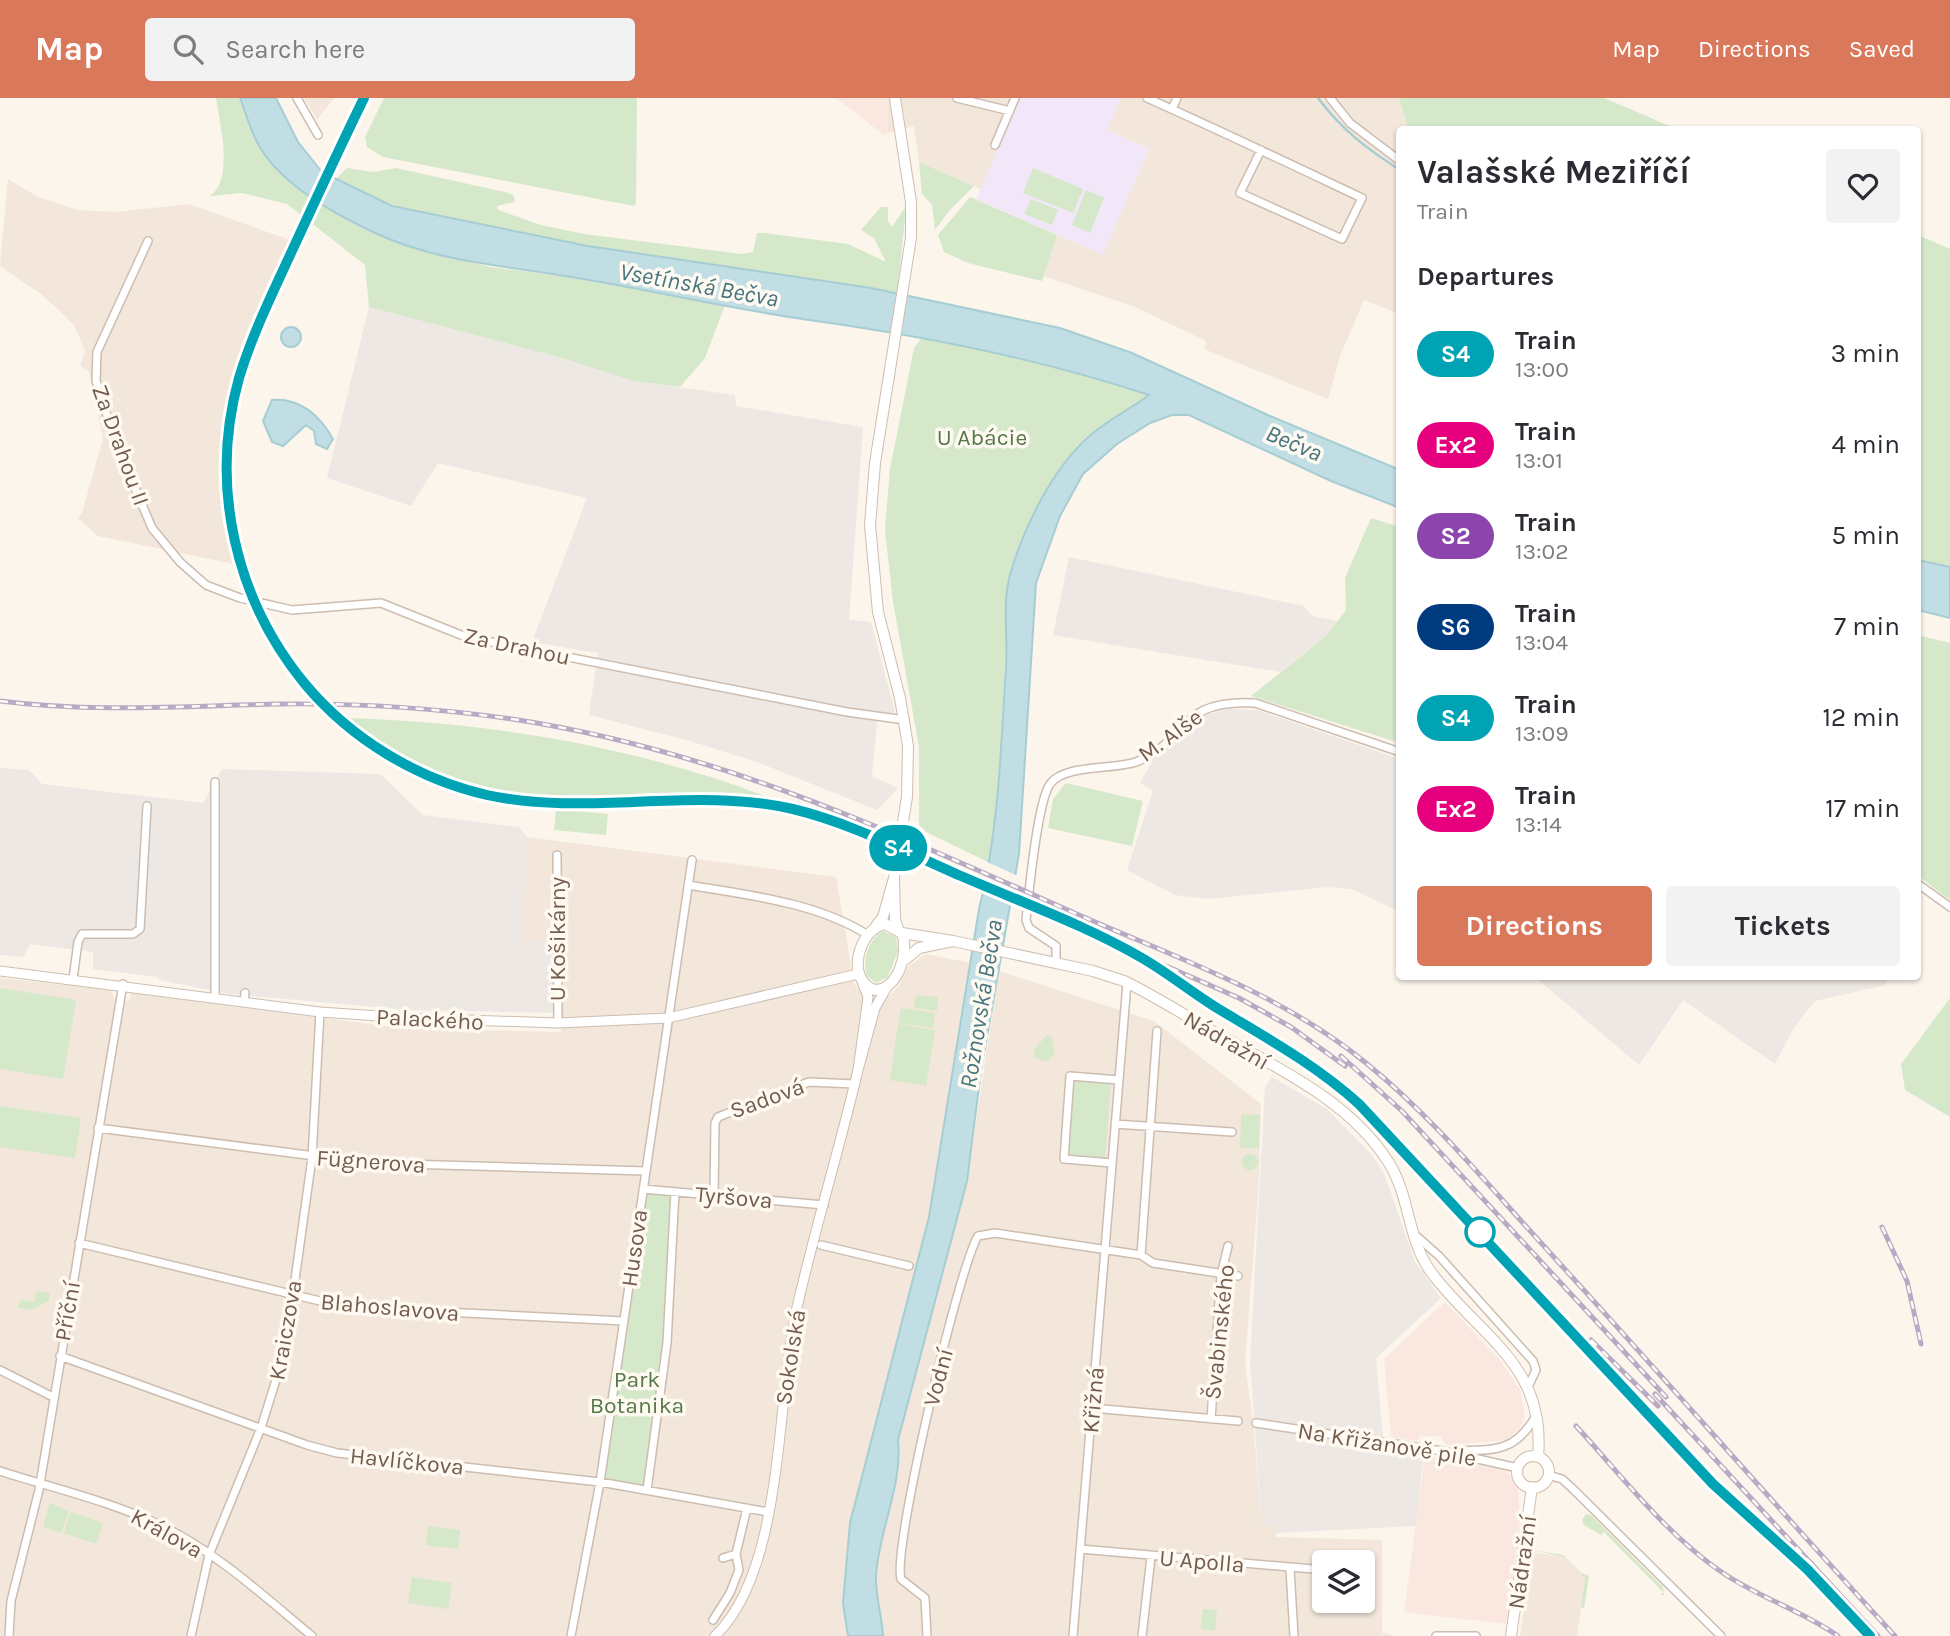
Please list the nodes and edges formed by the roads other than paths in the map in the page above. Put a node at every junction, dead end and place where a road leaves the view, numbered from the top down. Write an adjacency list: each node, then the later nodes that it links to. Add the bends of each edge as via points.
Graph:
1 (297, 98): 10 (street)
2 (895, 98): 16 (main road, via 912,213 870,525 878,612)
3 (957, 98): 9 (street)
4 (1015, 98): 9 (street)
5 (1147, 98): 8 (street)
6 (1177, 98): 8 (street)
7 (1330, 98): 13 (street, via 1350,123)
8 (1172, 109): 12 (street)
9 (1010, 111): 11 (street)
10 (318, 135)
11 (995, 145)
12 (1261, 150): 12 (street, via 1362,198 1342,239 1240,193)
13 (1396, 158)
14 (148, 241): 15 (street, Za Drahou II, via 94,367 106,416)
15 (155, 533): 16 (street, Za Drahou, via 206,585 254,602 301,610 381,603 466,637)
16 (905, 720): 22 (main road, Sokolská, via 905,809)
17 (1396, 751): 30 (street, M. Alše, via 1255,703 1233,702 1195,713 1142,759 1056,778 1045,795 1027,920 1029,928 1056,946)
18 (215, 782): 38 (street)
19 (148, 806): 33 (street, via 140,929 133,934 82,934)
20 (557, 855): 41 (street, U Košikárny)
21 (692, 860): 23 (street, Husova)
22 (894, 878): 26 (main road, Sokolská); 27 (main road, Sokolská, via 895,919)
23 (688, 885): 28 (street, via 843,919); 40 (street, Husova)
24 (1921, 886): 25 (street)
25 (1950, 907)
26 (876, 926): 27 (main road, via 890,924); 28 (main road, Sokolská)
27 (900, 931): 29 (main road, Nádražní); 31 (main road, Sokolská, via 905,944)
28 (868, 935): 34 (main road, Sokolská, via 860,952)
29 (957, 941): 30 (main road, Nádražní); 31 (main road, Nádražní, via 919,948)
30 (1056, 963): 35 (main road, Nádražní)
31 (901, 964): 37 (main road, Sokolská)
32 (0, 971): 33 (street, Palackého)
33 (73, 979): 36 (street, Palackého)
34 (861, 979): 37 (main road, via 875,990); 40 (street, Palackého); 43 (street, Sokolská, via 868,997)
35 (1127, 983): 44 (street, Křižná); 57 (main road, Nádražní, via 1304,1084 1344,1113 1389,1163)
36 (123, 984): 38 (street, Palackého); 48 (street, Příční)
37 (887, 987): 43 (street, Sokolská, via 875,1008)
38 (215, 997): 39 (street, Palackého, via 244,997)
39 (320, 1012): 41 (street, Palackého); 50 (street, Kraiczova)
40 (668, 1018): 41 (street, Palackého); 52 (street, Husova)
41 (558, 1023)
42 (1157, 1031): 47 (street)
43 (858, 1070): 45 (street, Sokolská)
44 (1119, 1080): 46 (street, Křižná); 51 (street, via 1070,1076 1064,1159)
45 (855, 1084): 55 (street, Sadová, via 809,1082 718,1117); 56 (street, Sokolská)
46 (1115, 1124): 47 (street); 51 (street, Křižná)
47 (1148, 1127): 49 (street); 62 (street)
48 (99, 1128): 50 (street, Fügnerova); 58 (street, Příční)
49 (1231, 1132)
50 (312, 1158): 52 (street, Fügnerova); 66 (street, Kraiczova)
51 (1112, 1163): 61 (street, Křižná)
52 (646, 1171): 53 (street, Husova)
53 (643, 1189): 54 (street, Tyršova); 67 (street, Husova)
54 (675, 1192): 55 (street, Tyršova); 86 (street, via 667,1343)
55 (714, 1196): 56 (street, Tyršova)
56 (824, 1205): 88 (street, Sokolská, via 792,1334)
57 (1412, 1232): 70 (main road, Nádražní, via 1423,1262); 70 (street, via 1533,1361 1536,1370)
58 (79, 1243): 66 (street, Blahoslavova); 68 (street, Příční)
59 (821, 1245): 63 (street)
60 (1228, 1246): 64 (street, Švabinského)
61 (1105, 1251): 62 (street, Vodní); 72 (street, Křižná); 104 (street, Vodní, via 986,1232 976,1240 919,1446 900,1559 901,1579 922,1593 926,1602)
62 (1141, 1255): 64 (street, Vodní, via 1153,1263)
63 (909, 1266)
64 (1221, 1275): 65 (street, Vodní); 74 (street, Švabinského)
65 (1238, 1276)
66 (292, 1297): 67 (street, Blahoslavova, via 345,1307); 77 (street, Kraiczova, via 280,1373)
67 (624, 1321): 83 (street, Husova)
68 (60, 1356): 71 (street, Příční); 77 (street, Havlíčkova)
69 (0, 1370): 71 (street)
70 (1529, 1385): 73 (main road, Nádražní)
71 (52, 1397): 84 (street, Příční)
72 (1092, 1408): 74 (street, Švabinského, via 1112,1415); 89 (street, Křižná)
73 (1538, 1413): 78 (street, via 1525,1434 1506,1446); 79 (main road, Nádražní)
74 (1211, 1419): 75 (street, Švabinského)
75 (1238, 1421)
76 (1256, 1423): 78 (street, Na Křižanově pile)
77 (261, 1428): 83 (street, Havlíčkova, via 337,1453); 91 (street, Kraiczova)
78 (1443, 1451): 80 (street, Na Křižanově pile)
79 (1538, 1457): 80 (main road, via 1526,1458); 82 (main road, Nádražní, via 1546,1462)
80 (1518, 1468): 85 (main road, Nádražní, via 1521,1482)
81 (0, 1471): 84 (street, Králova)
82 (1548, 1475): 85 (main road, Nádražní, via 1542,1484); 111 (street, via 1572,1488)
83 (600, 1482): 86 (street, Havlíčkova); 102 (street, Husova)
84 (40, 1483): 91 (street, Králova, via 123,1508); 97 (street, Příční)
85 (1532, 1487): 110 (main road, Nádražní)
86 (647, 1490): 87 (street, Havlíčkova)
87 (747, 1508): 88 (street, Havlíčkova); 90 (street)
88 (768, 1512): 103 (street, Sokolská, via 750,1583 740,1605)
89 (1080, 1549): 92 (street, U Apolla); 105 (street, Křižná)
90 (736, 1554): 93 (street); 98 (street, via 740,1563 737,1575)
91 (209, 1555): 100 (street, Kraiczova); 101 (street, Králova)
92 (1151, 1557): 94 (street, U Apolla); 106 (street)
93 (723, 1558)
94 (1290, 1569): 95 (street, U Apolla); 107 (street)
95 (1312, 1570)
96 (0, 1615): 97 (street)
97 (9, 1618): 99 (street, Příční)
98 (713, 1620)
99 (9, 1636)
100 (191, 1636)
101 (312, 1636)
102 (572, 1636)
103 (715, 1636)
104 (927, 1636)
105 (1073, 1636)
106 (1142, 1636)
107 (1294, 1636)
108 (1436, 1636): 109 (street)
109 (1476, 1636)
110 (1511, 1636)
111 (1721, 1636)

